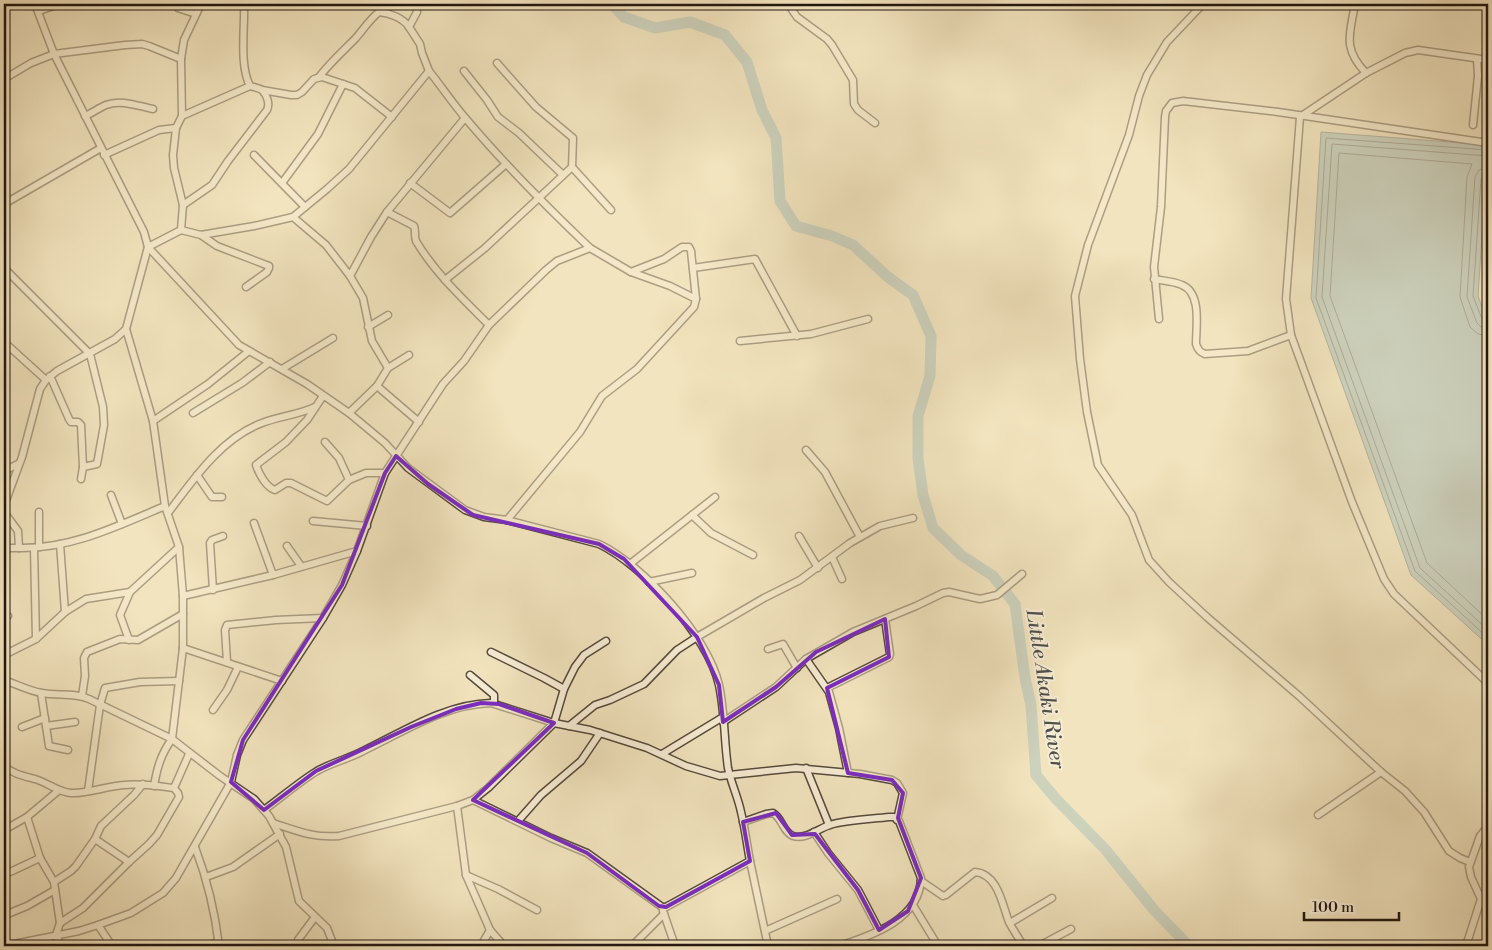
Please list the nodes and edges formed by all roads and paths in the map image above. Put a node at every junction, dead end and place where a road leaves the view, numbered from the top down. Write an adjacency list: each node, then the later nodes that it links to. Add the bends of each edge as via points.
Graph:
1 (35, 4): 10 (street)
2 (59, 4): 10 (street)
3 (175, 4): 11 (street)
4 (201, 4): 11 (street)
5 (244, 4): 24 (street, via 245,68)
6 (416, 4): 12 (street, via 417,12)
7 (788, 4): 32 (street, via 798,17 832,44 853,80 854,104)
8 (1203, 4): 178 (street, via 1167,42 1147,75 1129,136 1088,245 1075,296 1086,412 1098,465 1132,515 1149,560 1169,582)
9 (1355, 4): 20 (street, via 1350,50)
10 (39, 11): 13 (street)
11 (196, 14): 15 (street, via 184,40)
12 (409, 27): 18 (street, via 420,44); 21 (street, via 398,18 379,12)
13 (54, 54): 15 (street, via 142,44); 22 (street); 27 (street)
14 (1477, 58): 16 (street); 20 (street, via 1418,50 1405,53); 33 (street)
15 (181, 59): 28 (street)
16 (1488, 60)
17 (497, 62): 40 (street, via 536,107 573,138)
18 (429, 71): 29 (street); 31 (street)
19 (464, 71): 41 (street, via 498,117 520,133)
20 (1366, 73): 30 (street)
21 (319, 77): 23 (street); 25 (street, via 297,95)
22 (4, 79)
23 (343, 84): 29 (street, via 362,91); 42 (street, via 318,134)
24 (250, 86): 25 (street); 28 (street)
25 (262, 90): 46 (street, via 268,100 268,110 212,185)
26 (152, 109): 27 (street, via 113,103)
27 (85, 116): 36 (street)
28 (182, 116): 34 (street)
29 (392, 117): 47 (street, via 349,169)
30 (1300, 117): 35 (street); 59 (street, via 1183,101 1172,103 1165,117); 69 (street, via 1286,299)
31 (465, 118): 39 (street); 43 (street)
32 (874, 123)
33 (1473, 125)
34 (176, 128): 38 (street, via 159,130); 46 (street, via 174,168)
35 (1488, 143)
36 (101, 148): 38 (street); 45 (street)
37 (254, 154): 42 (street)
38 (104, 155): 53 (street, via 144,232)
39 (506, 164): 43 (street, via 450,213); 44 (street)
40 (572, 166): 41 (street); 48 (street)
41 (563, 175): 44 (street)
42 (282, 183): 47 (street)
43 (410, 183): 49 (street)
44 (538, 198): 54 (street); 60 (street)
45 (4, 204)
46 (183, 205): 51 (street)
47 (304, 207): 50 (street)
48 (611, 210)
49 (387, 212): 58 (street); 60 (street, via 414,226 415,239)
50 (293, 217): 52 (street); 58 (street, via 326,246)
51 (180, 230): 52 (street); 53 (street)
52 (201, 235): 61 (street, via 217,246 269,266 267,272)
53 (148, 247): 68 (street); 74 (street, via 230,336)
54 (590, 248): 57 (street); 66 (street, via 557,261)
55 (4, 268): 75 (street)
56 (693, 268): 57 (street, via 692,251 686,246); 62 (street); 70 (street, via 755,259)
57 (631, 272): 62 (street)
58 (350, 276): 67 (street, via 363,298)
59 (1154, 279): 65 (street); 69 (street, via 1184,286 1192,294 1196,309 1196,344 1205,354 1248,351)
60 (445, 280): 66 (street)
61 (246, 287)
62 (696, 299): 108 (street, via 690,312 637,369 602,396 580,432)
63 (388, 314): 67 (street)
64 (868, 319): 70 (street)
65 (1159, 319)
66 (489, 326): 87 (street, via 443,384)
67 (368, 327): 78 (street, via 372,342)
68 (126, 329): 75 (street); 86 (street)
69 (1291, 335): 156 (street, via 1384,579 1394,594)
70 (797, 336): 72 (street)
71 (333, 338): 79 (street)
72 (740, 341)
73 (4, 342): 80 (street)
74 (249, 351): 77 (street); 86 (street, via 208,384)
75 (90, 354): 80 (street); 92 (street, via 104,425 97,464)
76 (409, 355): 78 (street)
77 (270, 362): 79 (street); 84 (street)
78 (388, 368): 81 (street)
79 (282, 369): 82 (street)
80 (48, 378): 91 (street, via 35,402); 92 (street, via 71,422 81,425)
81 (377, 386): 85 (street); 87 (street)
82 (323, 396): 83 (street); 85 (street)
83 (315, 407): 95 (street, via 247,430 227,444); 97 (street, via 308,420 286,442 259,461 257,468 273,490 291,483 327,500)
84 (193, 413)
85 (348, 413): 90 (street, via 372,431)
86 (153, 421): 102 (street)
87 (419, 422): 90 (street)
88 (325, 442): 97 (street, via 339,458)
89 (806, 450): 115 (street, via 825,472)
90 (396, 456): 94 (street); 108 (street, via 464,510 484,518)
91 (18, 464): 93 (street); 101 (street)
92 (83, 467): 96 (street)
93 (4, 470)
94 (384, 473): 97 (street, via 366,473); 112 (street)
95 (197, 475): 99 (street, via 212,497); 105 (street)
96 (81, 479)
97 (349, 480)
98 (111, 494): 111 (street)
99 (222, 497)
100 (716, 497): 106 (street)
101 (4, 506)
102 (165, 506): 105 (street); 111 (street)
103 (4, 512): 120 (street, via 16,528)
104 (39, 512): 121 (street)
105 (168, 513): 118 (street)
106 (692, 516): 123 (street, via 711,533); 125 (street)
107 (913, 518): 115 (street, via 880,526)
108 (507, 520): 125 (street, via 599,544)
109 (313, 521): 112 (street)
110 (254, 523): 129 (street)
111 (122, 524): 116 (street, via 88,538)
112 (367, 526): 122 (street)
113 (223, 536): 133 (street, via 210,543)
114 (799, 536): 127 (street)
115 (860, 537): 124 (street)
116 (60, 544): 121 (street); 136 (street)
117 (287, 546): 126 (street)
118 (179, 547): 134 (street); 135 (street)
119 (4, 548): 120 (street)
120 (19, 548): 121 (street)
121 (36, 548): 141 (street)
122 (357, 551): 126 (street); 138 (street)
123 (753, 555)
124 (832, 557): 127 (street); 131 (street)
125 (630, 564): 132 (street)
126 (301, 566): 129 (street)
127 (818, 568): 140 (street)
128 (692, 573): 132 (street)
129 (273, 575): 133 (street)
130 (1020, 576): 139 (street, via 997,595 980,599 943,593)
131 (842, 579)
132 (649, 582): 140 (street)
133 (212, 590): 135 (street)
134 (130, 592): 136 (street, via 91,598); 142 (street, via 120,615)
135 (183, 596): 137 (street)
136 (65, 612): 141 (street)
137 (183, 614): 142 (street, via 138,640); 144 (street)
138 (323, 618): 149 (street, via 227,625); 154 (street)
139 (885, 619): 148 (street, via 853,632); 157 (street, via 889,657)
140 (697, 637): 165 (street, via 717,678); 169 (street, via 677,650 644,684 595,705)
141 (36, 639): 147 (street)
142 (130, 640): 160 (street, via 120,639 85,654)
143 (606, 641): 158 (street, via 584,655)
144 (183, 648): 149 (street); 155 (street)
145 (768, 649): 151 (street, via 783,644)
146 (491, 652): 158 (street)
147 (4, 655)
148 (806, 659): 151 (street); 157 (street)
149 (228, 662): 150 (street)
150 (238, 667): 154 (street); 163 (street)
151 (797, 668): 165 (street, via 776,687)
152 (470, 675): 161 (street, via 494,695)
153 (4, 680): 159 (street)
154 (282, 680): 181 (street, via 243,740)
155 (179, 682): 162 (street, via 140,682 107,687); 172 (street)
156 (1488, 684)
157 (827, 688): 179 (street)
158 (564, 689): 167 (street)
159 (41, 693): 160 (street); 164 (street)
160 (82, 696): 162 (street)
161 (494, 703): 167 (street); 189 (street, via 456,709 316,771)
162 (100, 706): 172 (street); 186 (street)
163 (213, 710)
164 (45, 718): 168 (street); 170 (street)
165 (723, 720): 175 (street, via 715,720); 180 (street)
166 (75, 722): 168 (street)
167 (554, 724): 169 (street); 187 (street)
168 (46, 726): 173 (street, via 49,746)
169 (569, 726): 171 (street)
170 (22, 727)
171 (600, 733): 175 (street); 193 (street, via 581,761 541,795)
172 (172, 740): 174 (street); 183 (street, via 157,767)
173 (68, 750)
174 (189, 754): 181 (street); 184 (street)
175 (662, 754): 180 (street, via 686,766 720,776)
176 (4, 766): 185 (street)
177 (806, 768): 179 (street); 180 (street); 196 (street)
178 (1381, 772): 190 (street); 206 (street, via 1414,801 1449,851)
179 (848, 773): 192 (street, via 897,782 903,793)
180 (730, 774): 195 (street)
181 (231, 782): 189 (street); 202 (street)
182 (143, 784): 183 (street); 186 (street); 201 (street, via 101,826)
183 (154, 786): 184 (street)
184 (174, 788): 205 (street, via 178,802 157,835)
185 (58, 791): 186 (street); 191 (street)
186 (88, 791)
187 (473, 800): 188 (street); 193 (street)
188 (457, 806): 194 (street, via 339,836 312,836); 208 (street)
189 (264, 810): 194 (street)
190 (1318, 814)
191 (27, 817): 198 (street); 203 (street)
192 (897, 820): 196 (street, via 889,817); 210 (street, via 901,823)
193 (518, 821): 219 (street, via 587,853)
194 (273, 822): 200 (street)
195 (743, 822): 199 (street, via 773,813 796,837); 204 (street)
196 (829, 825): 199 (street)
197 (1488, 826): 206 (street, via 1480,836)
198 (4, 830)
199 (814, 832): 227 (street, via 858,890)
200 (280, 834): 209 (street, via 233,867); 221 (street, via 299,901)
201 (95, 839): 205 (street); 211 (street, via 71,871)
202 (195, 847): 209 (street); 224 (street, via 163,894 131,913)
203 (40, 858): 207 (street); 211 (street)
204 (750, 861): 219 (street); 228 (street)
205 (129, 862): 222 (street, via 83,908)
206 (1470, 862): 215 (street, via 1471,877)
207 (10, 872)
208 (466, 875): 218 (street); 226 (street)
209 (206, 877): 230 (street)
210 (921, 881): 217 (street); 223 (street, via 943,896 978,872 993,882)
211 (54, 882): 212 (street)
212 (55, 890): 220 (street); 222 (street)
213 (1052, 898): 223 (street)
214 (837, 899): 228 (street)
215 (1481, 899): 216 (street); 246 (street)
216 (1488, 904)
217 (912, 906): 227 (street, via 898,920); 243 (street)
218 (538, 910)
219 (663, 910): 239 (street); 240 (street)
220 (6, 916)
221 (315, 917): 235 (street); 236 (street, via 327,928)
222 (60, 923): 229 (street)
223 (1010, 923): 244 (street)
224 (98, 925): 229 (street); 233 (street)
225 (1071, 928): 245 (street)
226 (490, 930): 237 (street); 238 (street)
227 (879, 930): 242 (street)
228 (765, 931): 241 (street)
229 (56, 935): 231 (street); 232 (street)
230 (219, 944): 234 (street)
231 (4, 946)
232 (61, 946)
233 (112, 946)
234 (207, 946)
235 (297, 946)
236 (334, 946)
237 (481, 946)
238 (504, 946)
239 (632, 946)
240 (675, 946)
241 (768, 946)
242 (839, 946)
243 (938, 946)
244 (1023, 946)
245 (1039, 946)
246 (1466, 946)

